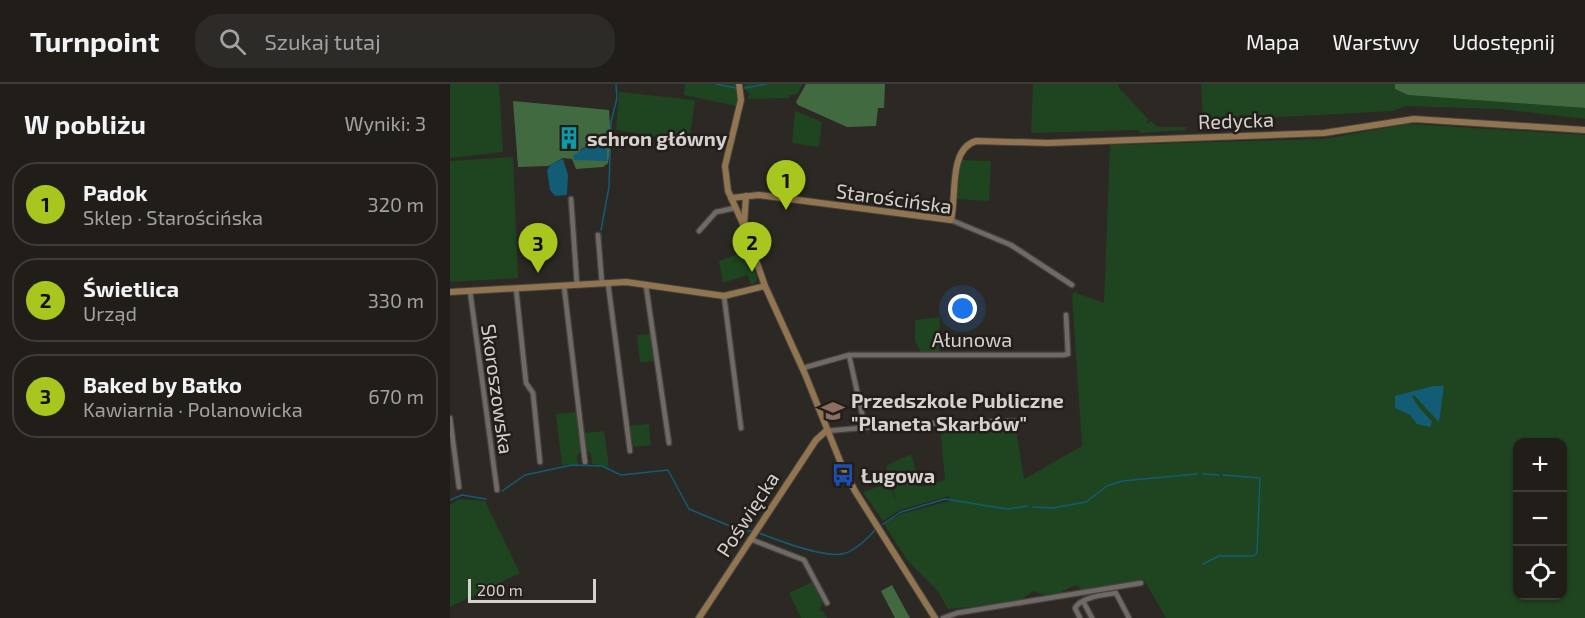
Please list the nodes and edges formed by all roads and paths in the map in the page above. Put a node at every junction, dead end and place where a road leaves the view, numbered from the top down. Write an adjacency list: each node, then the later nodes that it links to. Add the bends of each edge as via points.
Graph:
1 (739, 84): 4 (street, via 741,100 725,166)
2 (1585, 130): 7 (street, Redycka, via 1414,119 1324,133 1048,143 976,141 960,152)
3 (746, 196): 4 (street, Starościńska); 7 (street, Starościńska); 8 (street)
4 (731, 198): 6 (street)
5 (571, 199): 12 (street)
6 (735, 208): 8 (street); 9 (street, via 716,212)
7 (951, 220): 13 (street, Starościńska, via 1011,245)
8 (744, 226): 16 (street)
9 (699, 231)
10 (598, 235): 11 (street)
11 (605, 283): 12 (street); 15 (street); 30 (street)
12 (577, 285): 14 (street)
13 (1072, 285)
14 (564, 286): 17 (street); 32 (street)
15 (646, 286): 20 (street); 29 (street)
16 (765, 286): 20 (street); 23 (street)
17 (516, 288): 18 (street); 31 (street, via 526,383 533,393)
18 (470, 291): 19 (street); 34 (street, Skoroszowska)
19 (450, 292)
20 (724, 296): 27 (street)
21 (1066, 315): 22 (street, Ałunowa, via 1068,354 1063,355)
22 (849, 355): 23 (street, Ałunowa); 26 (street)
23 (802, 368): 28 (street)
24 (450, 418): 33 (street)
25 (1014, 421): 26 (street)
26 (865, 427): 28 (street)
27 (741, 428)
28 (826, 430): 35 (street, Poświęcka); 40 (street, via 852,486)
29 (669, 443)
30 (630, 451)
31 (540, 462)
32 (585, 462)
33 (459, 487)
34 (497, 490)
35 (750, 539): 37 (street, via 804,560); 39 (street, Poświęcka)
36 (1141, 584): 41 (street)
37 (827, 603)
38 (1084, 603): 42 (street, via 1076,606); 43 (street); 44 (street, via 1093,597 1116,593)
39 (699, 618)
40 (935, 618)
41 (943, 618)
42 (1080, 618)
43 (1092, 618)
44 (1129, 618)

